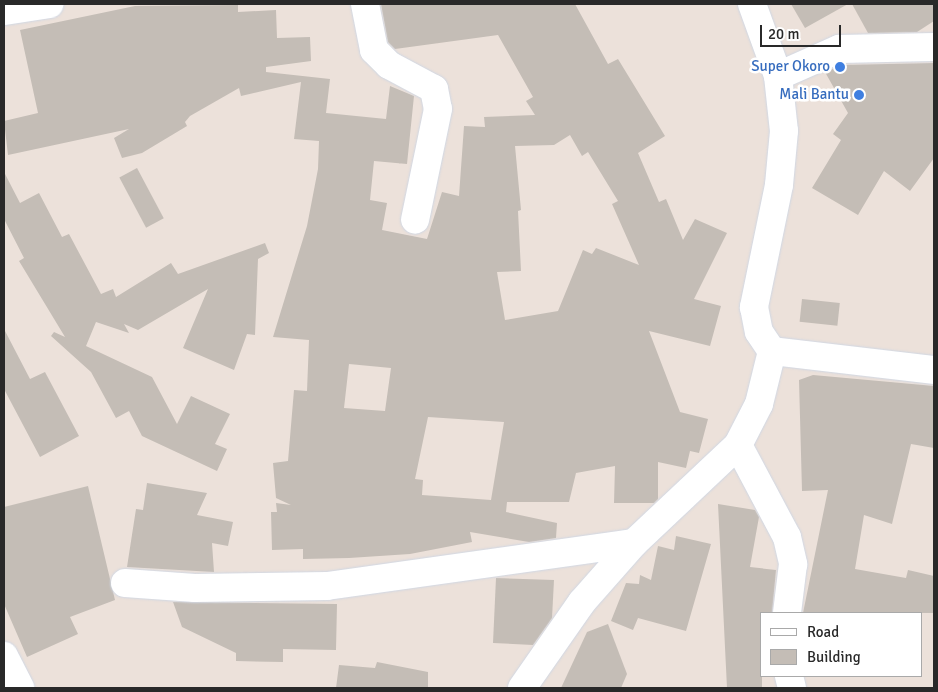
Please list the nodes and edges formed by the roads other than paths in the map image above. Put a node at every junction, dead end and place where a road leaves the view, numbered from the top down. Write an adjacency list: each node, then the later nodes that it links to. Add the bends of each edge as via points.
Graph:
1 (49, 4): 4 (street)
2 (365, 4): 7 (street, via 374,50 389,65 434,89 438,109)
3 (752, 4): 6 (street)
4 (4, 11)
5 (934, 47): 6 (street, via 839,49)
6 (778, 76): 8 (street, via 784,131 779,185 754,308 759,332)
7 (415, 220)
8 (772, 351): 9 (street); 10 (street, via 759,404)
9 (934, 370)
10 (738, 445): 11 (street); 13 (street, via 787,537 793,564)
11 (634, 543): 12 (street, via 327,586 194,588); 16 (street, via 582,602)
12 (125, 583)
13 (787, 612)
14 (4, 656): 15 (street)
15 (20, 688)
16 (522, 688)

